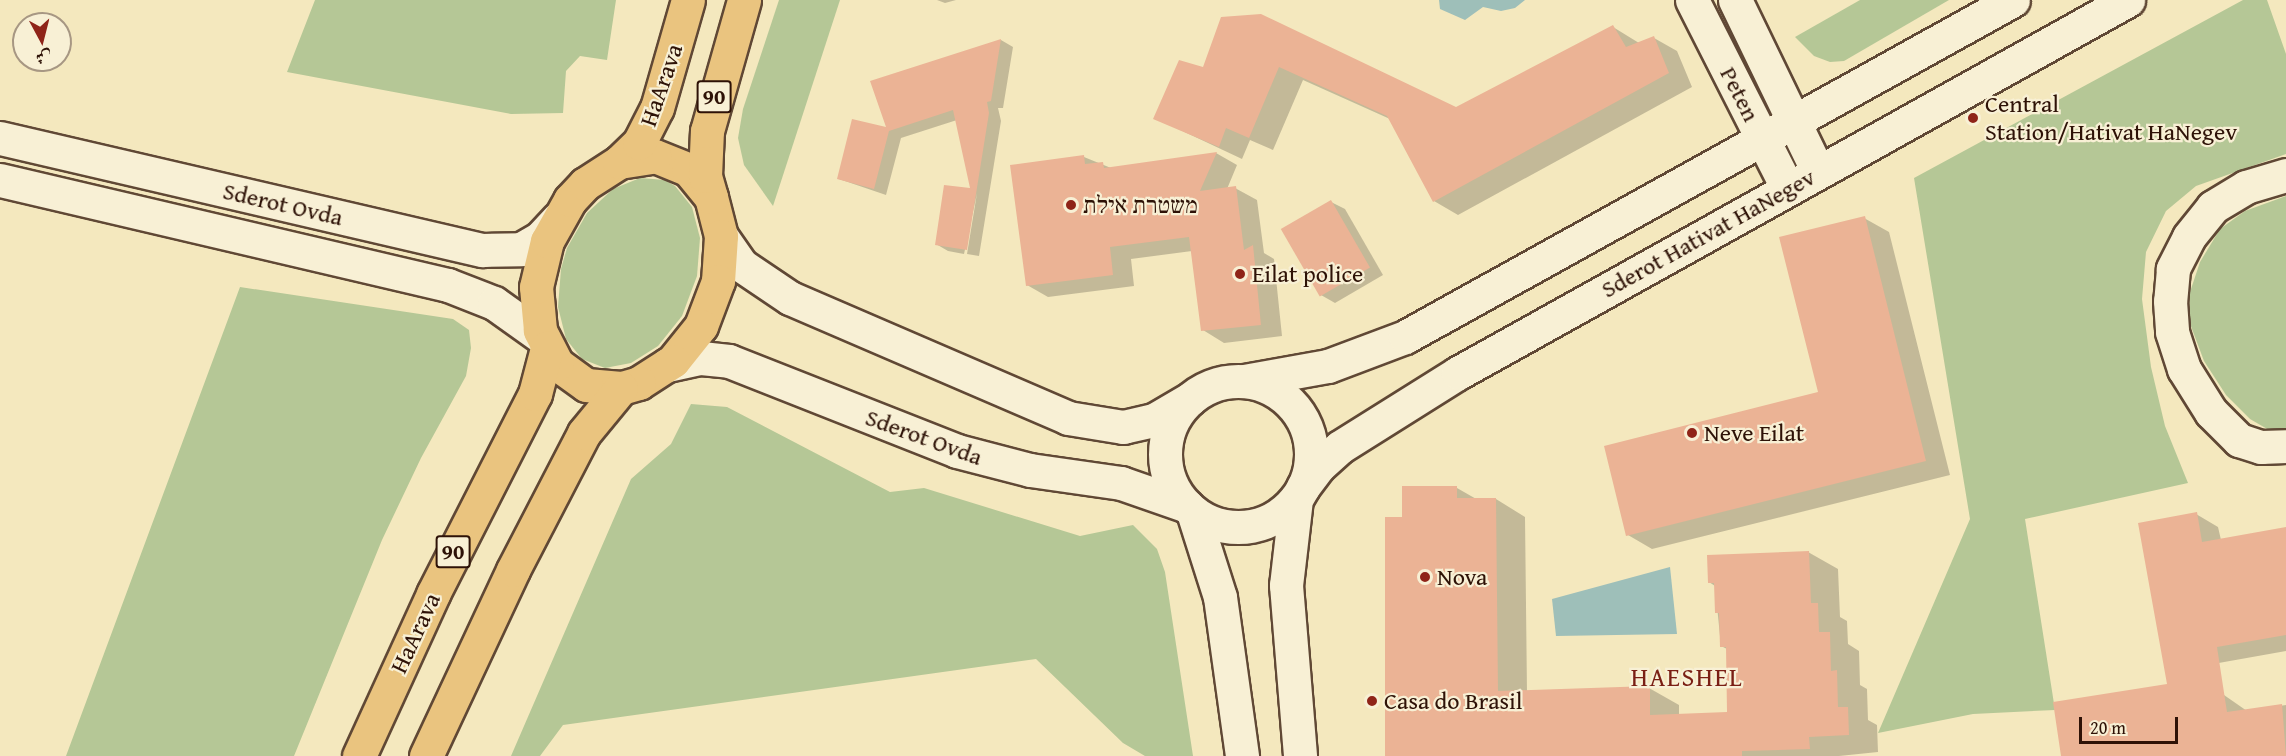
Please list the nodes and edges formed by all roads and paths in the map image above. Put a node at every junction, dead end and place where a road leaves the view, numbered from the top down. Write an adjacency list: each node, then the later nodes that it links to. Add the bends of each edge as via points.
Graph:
1 (688, 0): 10 (highway, HaArava / 90, via 657,108 639,143)
2 (744, 0): 15 (highway, 90, via 707,131 705,176)
3 (1692, 0): 9 (main road, Peten)
4 (1735, 0): 7 (main road, Peten)
5 (2013, 0): 7 (main road)
6 (2128, 0): 11 (main road, Sderot Hativat HaNegev)
7 (1794, 122): 9 (main road); 11 (main road, Peten)
8 (0, 138): 16 (main road, Sderot Ovda, via 482,250 521,249 540,238)
9 (1763, 139): 14 (main road, Peten); 20 (main road, via 1405,337 1328,366)
10 (619, 162): 15 (highway, 90, via 655,156 672,160 694,175); 16 (highway, 90, via 585,184)
11 (1818, 172): 14 (main road, Sderot Hativat HaNegev)
12 (2286, 175): 23 (main road, via 2246,187 2213,207 2189,237 2173,269 2170,301 2172,332 2184,369 2211,412 2239,441 2261,447)
13 (0, 180): 18 (main road, Sderot Ovda, via 448,285 494,303)
14 (1788, 189): 24 (main road, Sderot Hativat HaNegev, via 1379,420 1326,459)
15 (711, 197): 17 (highway, 90)
16 (558, 219): 18 (highway, 90, via 547,241 536,287)
17 (721, 236): 19 (highway, 90, via 720,269 711,304 687,345); 22 (main road, via 741,265 790,298 1068,418 1124,427 1154,420)
18 (545, 343): 21 (highway, 90, via 570,376 603,389); 26 (highway, HaArava / 90, via 535,394 433,594)
19 (667, 365): 21 (highway, 90, via 639,383); 25 (main road, Sderot Ovda, via 701,358 729,361 957,452 1030,470 1121,483)
20 (1244, 381): 22 (main road, via 1215,385); 24 (main road, via 1272,389 1302,418 1311,446)
21 (621, 388): 27 (highway, 90, via 584,433 513,570)
22 (1190, 399): 25 (main road, via 1173,421 1165,448 1168,477)
23 (2286, 446)
24 (1300, 493): 25 (main road, via 1275,517 1247,527 1218,524); 29 (main road, via 1286,585)
25 (1190, 509): 28 (main road, via 1220,597)
26 (359, 756)
27 (426, 756)
28 (1242, 756)
29 (1300, 756)

